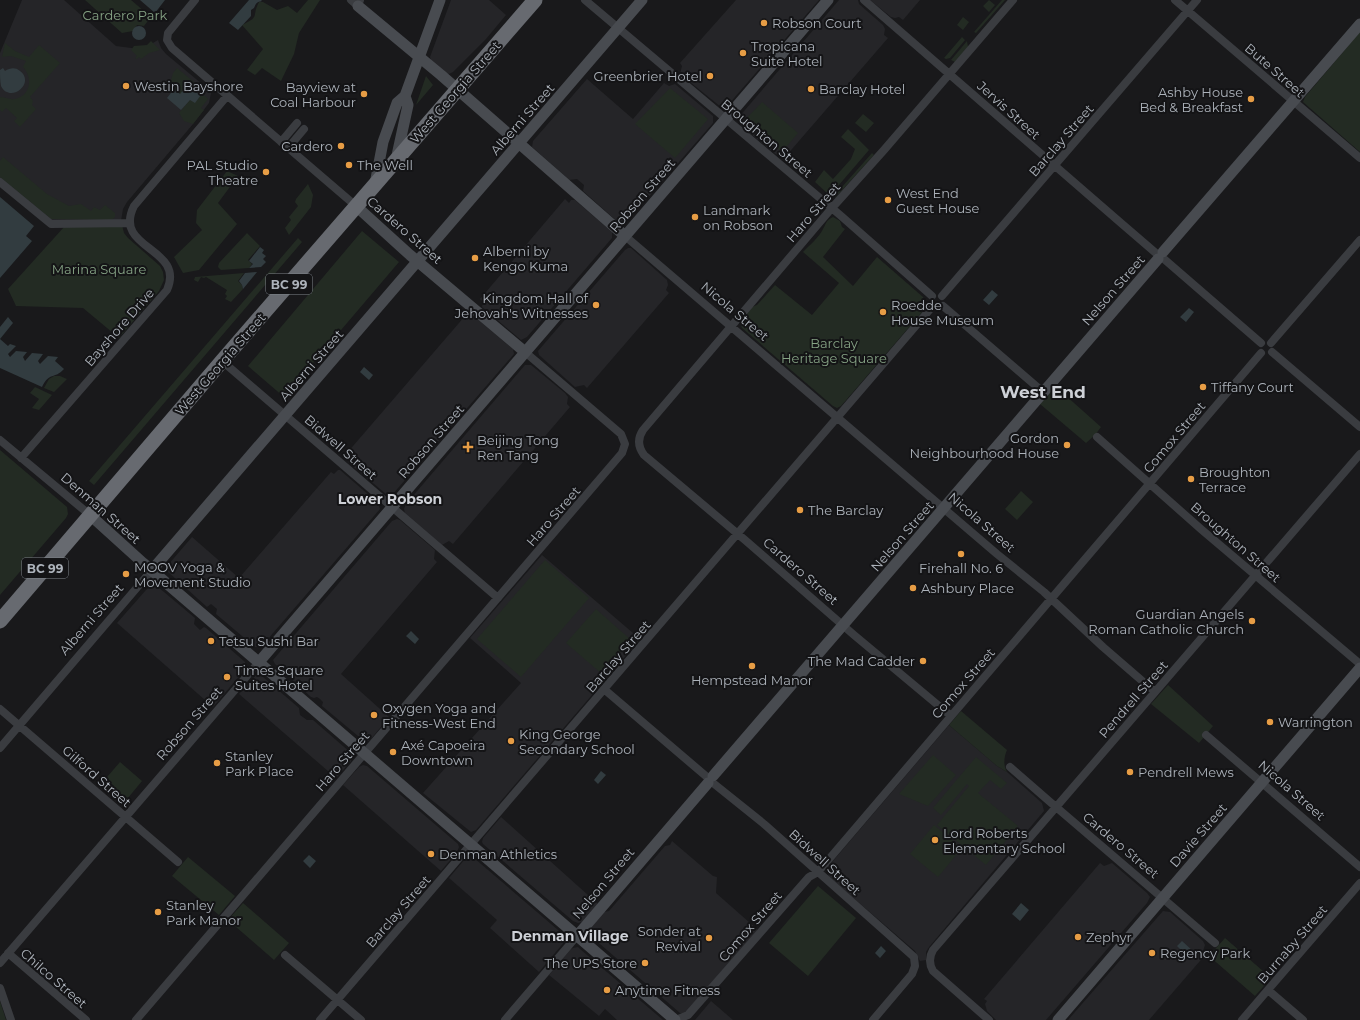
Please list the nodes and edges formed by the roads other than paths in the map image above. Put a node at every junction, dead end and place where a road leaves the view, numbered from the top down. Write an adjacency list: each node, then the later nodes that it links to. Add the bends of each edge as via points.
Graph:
1 (195, 0): 18 (street, Cardero Street, via 169,30 166,38 172,48)
2 (440, 0): 15 (street)
3 (535, 0): 17 (highway, West Georgia Street / BC 99)
4 (585, 0): 14 (street, Broughton Street)
5 (642, 0): 14 (street, Alberni Street)
6 (828, 0): 21 (street, Robson Street)
7 (864, 0): 16 (street, Jervis Street)
8 (1013, 0): 16 (street, Haro Street)
9 (1176, 0): 12 (street, Bute Street)
10 (1197, 0): 12 (street, Barclay Street)
11 (356, 2): 15 (street, Nicola Street)
12 (1188, 11): 20 (street, Bute Street); 29 (street, Barclay Street)
13 (1360, 24): 20 (street, Nelson Street)
14 (619, 28): 21 (street, Broughton Street); 25 (street, Alberni Street)
15 (420, 57): 17 (street, Nicola Street); 19 (street)
16 (950, 73): 29 (street, Jervis Street); 33 (street, Haro Street)
17 (458, 90): 25 (street, Nicola Street); 28 (highway, West Georgia Street / BC 99)
18 (228, 96): 24 (street, Cardero Street); 34 (street, via 134,206)
19 (405, 96): 28 (street, via 408,105); 31 (street, via 397,102 383,142)
20 (1293, 101): 27 (street, Bute Street); 37 (street, Nelson Street)
21 (725, 119): 33 (street, Broughton Street); 35 (street, Robson Street)
22 (297, 123): 24 (street)
23 (304, 129): 26 (street)
24 (281, 142): 26 (street, Cardero Street)
25 (519, 144): 35 (street, Nicola Street); 38 (street, Alberni Street)
26 (288, 148): 32 (street, Cardero Street)
27 (1360, 158)
28 (396, 161): 31 (highway, West Georgia Street / BC 99)
29 (1054, 166): 37 (street, Jervis Street); 40 (street, Barclay Street)
30 (0, 182): 34 (street, via 51,224)
31 (375, 185): 32 (highway, West Georgia Street / BC 99)
32 (356, 206): 38 (street, Cardero Street); 49 (highway, West Georgia Street / BC 99)
33 (831, 209): 39 (street, Broughton Street); 43 (street, Haro Street)
34 (129, 223): 59 (street, Bayshore Drive, via 132,232 168,267 170,280 167,290)
35 (625, 236): 43 (street, Nicola Street); 46 (street, Robson Street)
36 (1360, 240): 44 (street)
37 (1161, 256): 45 (street, Jervis Street); 50 (street, Nelson Street)
38 (419, 262): 46 (street, Cardero Street); 51 (street, Alberni Street)
39 (932, 296): 40 (street); 42 (street)
40 (942, 296): 41 (street)
41 (943, 306): 42 (street); 50 (street)
42 (932, 307): 52 (street, Barclay Street)
43 (732, 326): 52 (street, Nicola Street); 56 (street, Haro Street, via 643,430 639,436)
44 (1271, 342): 45 (street); 47 (street)
45 (1261, 343): 48 (street)
46 (525, 352): 57 (street, Cardero Street, via 621,434); 61 (street, Robson Street)
47 (1272, 352): 48 (street, via 1267,356); 53 (street)
48 (1261, 353): 60 (street, Comox Street)
49 (222, 361): 51 (street, Bidwell Street); 63 (highway, West Georgia Street / BC 99)
50 (1043, 392): 62 (street, Nelson Street)
51 (286, 415): 61 (street, Bidwell Street); 65 (street, Alberni Street)
52 (838, 418): 62 (street, Nicola Street); 64 (street, Barclay Street)
53 (1360, 427)
54 (1097, 437): 60 (street, Broughton Street)
55 (0, 440): 59 (street, Denman Street)
56 (639, 443): 64 (street, Cardero Street, via 644,455)
57 (625, 444): 67 (street, Haro Street, via 622,453)
58 (1360, 454): 66 (street, Pendrell Street)
59 (21, 458): 63 (street, Denman Street)
60 (1151, 483): 66 (street, Broughton Street); 68 (street, Comox Street)
61 (392, 507): 67 (street, Bidwell Street); 71 (street, Robson Street)
62 (944, 508): 68 (street, Nicola Street); 70 (street, Nelson Street)
63 (90, 515): 65 (street, Denman Street); 69 (highway, West Georgia Street / BC 99)
64 (738, 534): 70 (street, Cardero Street); 74 (street, Barclay Street)
65 (152, 570): 71 (street, Denman Street); 78 (street, Alberni Street)
66 (1255, 576): 72 (street, Broughton Street); 75 (street, Pendrell Street)
67 (498, 598): 81 (street, Haro Street)
68 (1051, 599): 75 (street, Nicola Street); 77 (street, Comox Street)
69 (0, 621)
70 (843, 626): 77 (street, Cardero Street); 83 (street, Nelson Street)
71 (259, 662): 81 (street, Denman Street); 86 (street, Robson Street)
72 (1360, 664)
73 (1360, 668): 84 (street, Davie Street)
74 (605, 690): 83 (street, Bidwell Street); 87 (street, Barclay Street)
75 (1155, 692): 85 (street, Pendrell Street)
76 (0, 709): 78 (street, Gilford Street)
77 (951, 716): 90 (street, Comox Street)
78 (19, 725): 80 (street, Alberni Street); 86 (street, Gilford Street)
79 (1206, 735): 84 (street, Nicola Street)
80 (0, 748)
81 (365, 753): 87 (street, Denman Street); 103 (street, Haro Street)
82 (1010, 767): 85 (street, Cardero Street)
83 (710, 780): 90 (street, Bidwell Street); 93 (street, Nelson Street)
84 (1261, 783): 89 (street, Nicola Street); 92 (street, Davie Street)
85 (1056, 807): 92 (street, Cardero Street); 109 (street, Pendrell Street, via 932,952 930,962 936,974)
86 (126, 817): 88 (street, Gilford Street); 95 (street, Robson Street)
87 (471, 844): 93 (street, Denman Street); 100 (street, Barclay Street)
88 (178, 862)
89 (1360, 867)
90 (818, 872): 107 (street, Comox Street, via 809,877 688,1015); 108 (street, Bidwell Street, via 914,957 912,974)
91 (1360, 883): 99 (street, Burnaby Street)
92 (1162, 898): 94 (street, Cardero Street); 110 (street, Davie Street)
93 (577, 936): 106 (street, Nelson Street); 107 (street, Denman Street)
94 (1215, 943)
95 (8, 953): 97 (street, Robson Street); 102 (street, Chilco Street)
96 (285, 955): 100 (street)
97 (0, 963)
98 (0, 988): 101 (street)
99 (1268, 990): 111 (street, Burnaby Street); 112 (street)
100 (337, 1000): 104 (street, Barclay Street); 105 (street)
101 (11, 1020)
102 (86, 1020)
103 (136, 1020)
104 (320, 1020)
105 (361, 1020)
106 (505, 1020)
107 (676, 1020)
108 (873, 1020)
109 (989, 1020)
110 (1058, 1020)
111 (1242, 1020)
112 (1303, 1020)

